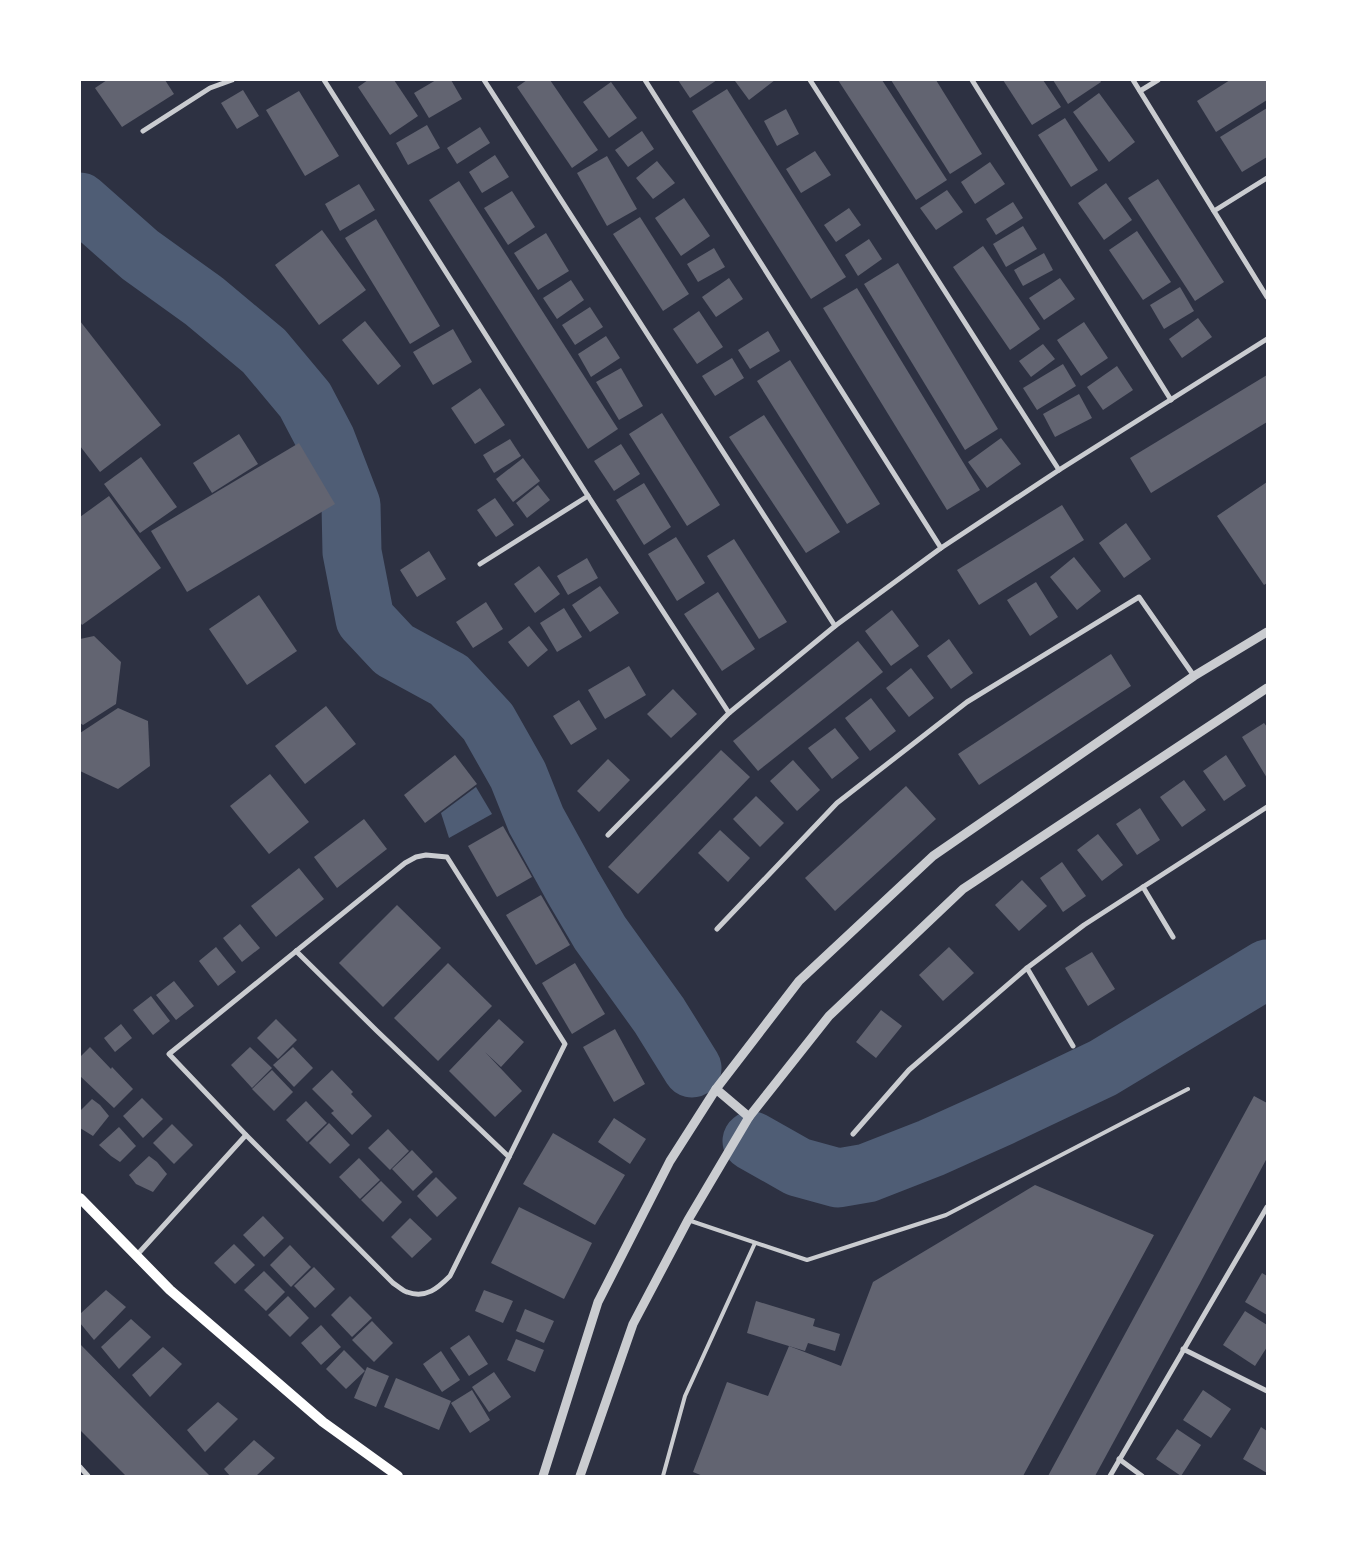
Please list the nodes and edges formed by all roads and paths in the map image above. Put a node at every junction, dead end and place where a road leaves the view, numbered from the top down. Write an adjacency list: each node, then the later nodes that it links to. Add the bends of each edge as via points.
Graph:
1 (232, 80): 10 (street, via 210,88)
2 (324, 80): 17 (street)
3 (484, 80): 20 (street)
4 (645, 80): 18 (street)
5 (810, 80): 16 (street)
6 (972, 80): 15 (street)
7 (1133, 80): 9 (street)
8 (1158, 80): 9 (street)
9 (1140, 91): 12 (street)
10 (143, 131)
11 (1267, 178): 12 (street)
12 (1214, 211): 13 (street)
13 (1267, 297)
14 (1267, 339): 15 (street)
15 (1171, 400): 16 (street)
16 (1059, 470): 18 (street)
17 (588, 496): 19 (street); 24 (street)
18 (941, 548): 20 (street)
19 (480, 564)
20 (835, 626): 24 (street)
21 (1267, 632): 22 (street)
22 (1194, 676): 28 (street, via 1139,597 967,702 837,803); 33 (street, via 933,856 799,981)
23 (1267, 688): 35 (street, via 963,889 830,1016)
24 (729, 713): 26 (street)
25 (1267, 807): 27 (street)
26 (608, 835)
27 (1144, 887): 29 (street); 31 (street, via 1084,925)
28 (717, 929)
29 (1173, 937)
30 (296, 951): 37 (street, via 169,1054); 38 (street); 38 (street, via 405,863 426,855 447,857 565,1044)
31 (1027, 968): 32 (street); 36 (street, via 909,1070)
32 (1072, 1046)
33 (716, 1089): 35 (street); 50 (street, via 670,1160 598,1302)
34 (1188, 1089): 42 (lane, via 946,1215 807,1260)
35 (749, 1117): 41 (street)
36 (853, 1134)
37 (246, 1135): 38 (street, via 393,1283 407,1292 423,1294 437,1289 450,1276); 43 (street)
38 (509, 1157)
39 (80, 1198): 43 (main road)
40 (1267, 1207): 44 (street)
41 (688, 1220): 42 (lane); 51 (street, via 633,1324)
42 (755, 1243): 52 (lane, via 685,1396)
43 (136, 1256): 49 (main road, via 170,1290 323,1422)
44 (1183, 1349): 45 (street); 46 (street)
45 (1267, 1391)
46 (1120, 1459): 53 (street); 54 (street)
47 (80, 1468): 48 (street)
48 (88, 1476)
49 (398, 1476)
50 (544, 1476)
51 (580, 1476)
52 (663, 1476)
53 (1110, 1476)
54 (1142, 1476)

